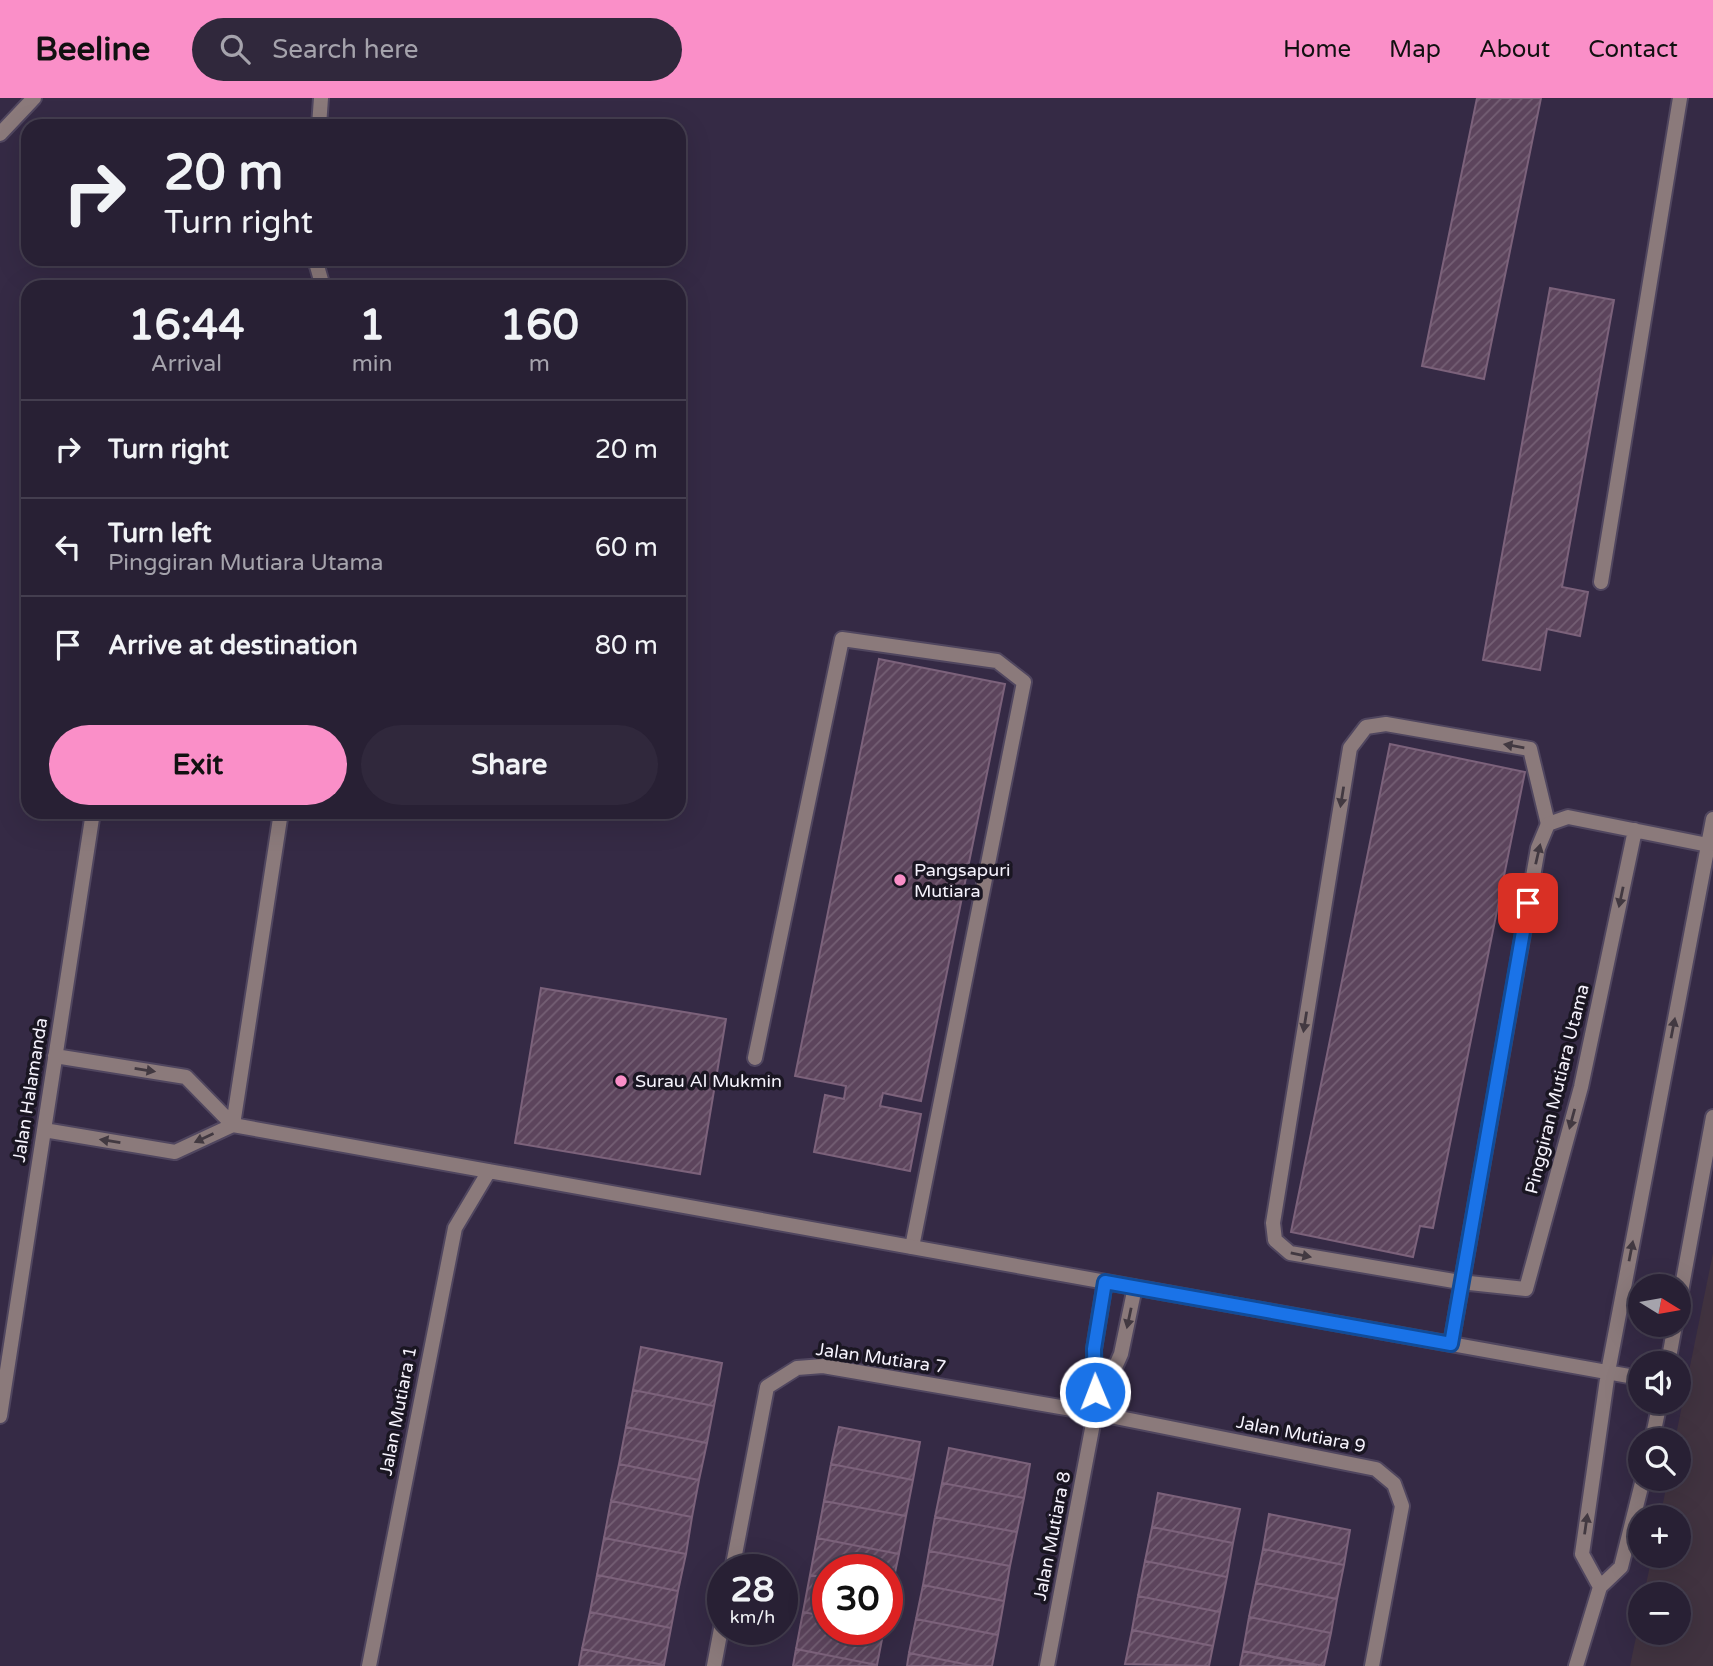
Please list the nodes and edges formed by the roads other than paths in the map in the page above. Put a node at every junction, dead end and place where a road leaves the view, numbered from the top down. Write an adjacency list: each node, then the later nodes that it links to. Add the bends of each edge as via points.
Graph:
1 (34, 98): 5 (street)
2 (321, 98): 4 (street)
3 (1680, 98): 6 (street)
4 (319, 119)
5 (0, 134)
6 (1601, 582)
7 (92, 819): 13 (street, Jalan Halamanda)
8 (280, 819): 16 (street)
9 (1713, 819): 12 (street)
10 (1548, 824): 11 (street, via 1568,817); 23 (street, one-way to 10, via 1538,848); 23 (street, one-way to 23, via 1530,749 1386,724 1366,727 1350,748 1273,1223 1275,1240 1290,1253)
11 (1635, 830): 12 (street); 23 (street, Pinggiran Mutiara Utama, one-way to 23, via 1581,1087 1526,1289)
12 (1708, 845): 26 (street, one-way to 12)
13 (55, 1056): 16 (street, one-way to 16, via 186,1077); 17 (street, Jalan Halamanda)
14 (755, 1058): 20 (street, via 842,639 997,661 1024,682)
15 (1713, 1117): 19 (street)
16 (233, 1125): 17 (street, one-way to 17, via 175,1152); 18 (street)
17 (44, 1130): 29 (street, Jalan Halamanda)
18 (489, 1171): 20 (street); 34 (street, Jalan Mutiara 1, via 453,1237)
19 (1707, 1179): 21 (street)
20 (912, 1247): 22 (street)
21 (1686, 1274)
22 (1105, 1282): 24 (street); 28 (street, Jalan Mutiara 8, via 1094,1349)
23 (1460, 1282): 25 (street)
24 (1135, 1287): 25 (street); 28 (street, Jalan Mutiara 8, one-way to 28, via 1121,1354)
25 (1451, 1344): 26 (street)
26 (1608, 1372): 27 (street); 32 (street, one-way to 26, via 1582,1554)
27 (1628, 1376)
28 (1095, 1413): 31 (street, Jalan Mutiara 7, via 823,1366 797,1368 767,1387); 36 (street, Jalan Mutiara 8); 37 (street, Jalan Mutiara 9, via 1364,1466 1394,1483 1402,1506)
29 (0, 1416)
30 (1640, 1491): 32 (street, via 1621,1567)
31 (735, 1554)
32 (1600, 1587): 38 (street)
33 (718, 1645): 35 (street)
34 (369, 1666)
35 (714, 1666)
36 (1047, 1666)
37 (1373, 1666)
38 (1576, 1666)

